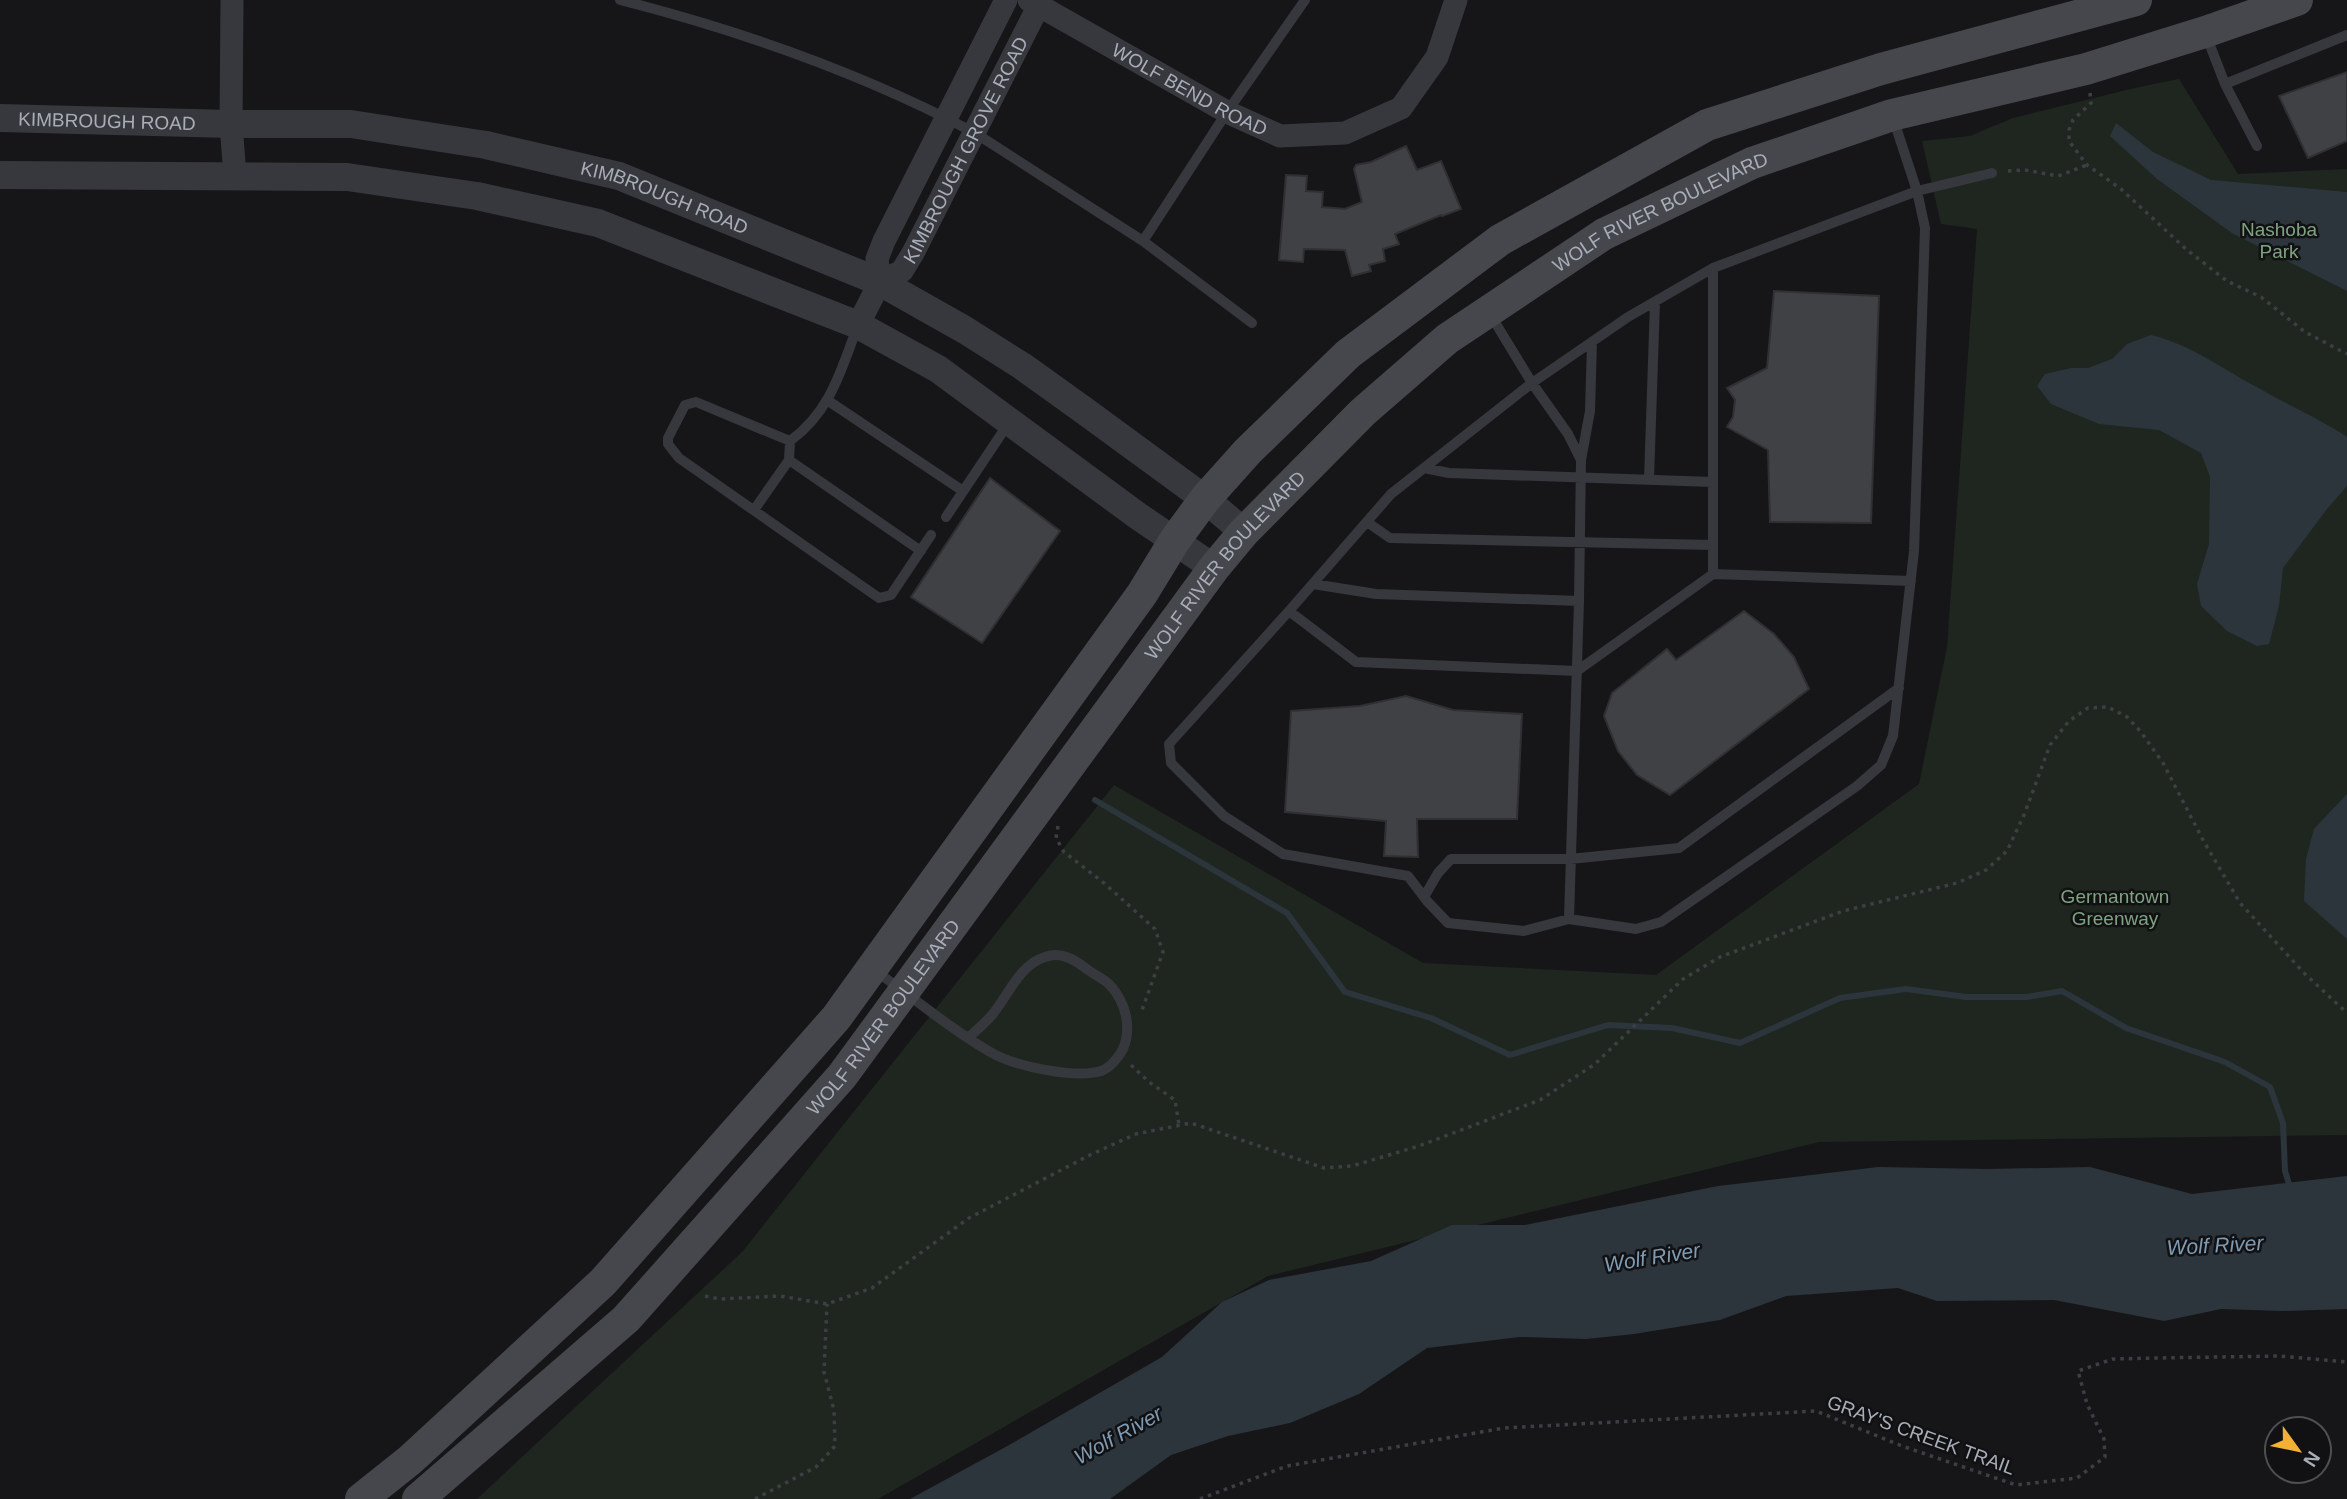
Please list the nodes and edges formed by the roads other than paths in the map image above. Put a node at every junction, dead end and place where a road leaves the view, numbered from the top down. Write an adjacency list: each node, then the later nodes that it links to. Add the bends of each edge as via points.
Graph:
1 (232, 0): 16 (street)
2 (620, 0): 15 (lane, via 819,63)
3 (1006, 0): 15 (street, KIMBROUGH GROVE ROAD)
4 (1305, 0): 12 (lane)
5 (1456, 0): 12 (street, WOLF BEND ROAD, via 1437,57 1401,108 1345,133 1280,136)
6 (2136, 0): 42 (main road, WOLF RIVER BOULEVARD, via 1881,69 1707,125 1500,240 1348,354)
7 (2297, 0): 9 (main road, WOLF RIVER BOULEVARD)
8 (1034, 3): 12 (street, WOLF BEND ROAD); 17 (street, KIMBROUGH GROVE ROAD)
9 (2206, 32): 11 (lane); 13 (main road, WOLF RIVER BOULEVARD, via 2085,69)
10 (2347, 35): 11 (lane)
11 (2225, 84): 18 (lane)
12 (1227, 112): 23 (lane)
13 (1892, 116): 22 (lane); 27 (main road, WOLF RIVER BOULEVARD, via 1752,163 1604,234)
14 (0, 118): 16 (street, KIMBROUGH ROAD)
15 (947, 118): 17 (lane); 25 (street, KIMBROUGH GROVE ROAD, via 884,241 877,259)
16 (231, 124): 21 (street); 25 (street, KIMBROUGH ROAD, via 351,124 486,145 618,176)
17 (975, 133): 23 (lane); 25 (street, KIMBROUGH GROVE ROAD, via 902,271)
18 (2257, 146)
19 (1992, 173): 22 (lane)
20 (0, 175): 21 (street)
21 (235, 176): 29 (street, via 347,177 477,196 598,223)
22 (1917, 191): 24 (lane); 54 (lane, via 1925,228)
23 (1143, 241): 28 (lane)
24 (1713, 268): 26 (lane); 40 (lane)
25 (880, 282): 29 (street, KIMBROUGH GROVE ROAD); 42 (street, KIMBROUGH ROAD, via 1022,366)
26 (1655, 302): 30 (lane); 39 (lane)
27 (1489, 311): 31 (lane); 46 (main road, WOLF RIVER BOULEVARD, via 1447,339 1363,412)
28 (1252, 323)
29 (858, 325): 32 (lane); 33 (street, via 938,369)
30 (1592, 342): 31 (lane); 36 (lane, via 1590,411)
31 (1532, 383): 36 (lane); 37 (lane)
32 (827, 400): 34 (lane, via 808,428); 41 (lane)
33 (1009, 422): 41 (lane); 48 (street)
34 (790, 440): 35 (lane); 43 (lane, via 696,402 685,405 668,438 679,458)
35 (789, 460): 43 (lane); 51 (lane)
36 (1581, 460): 38 (lane)
37 (1424, 468): 38 (lane, via 1449,473); 45 (lane)
38 (1581, 476): 39 (lane); 49 (lane)
39 (1649, 479): 40 (lane)
40 (1713, 482): 50 (lane)
41 (963, 491): 44 (lane)
42 (1205, 499): 46 (street, KIMBROUGH ROAD); 48 (main road, WOLF RIVER BOULEVARD)
43 (754, 510): 51 (lane, via 879,598 891,596)
44 (946, 517)
45 (1367, 522): 49 (lane, via 1390,538); 55 (lane)
46 (1244, 531): 52 (main road, WOLF RIVER BOULEVARD)
47 (931, 536): 51 (lane)
48 (1175, 540): 52 (street); 63 (main road, WOLF RIVER BOULEVARD, via 1142,594)
49 (1580, 544): 50 (lane); 56 (lane)
50 (1713, 545): 53 (lane)
51 (921, 551)
52 (1214, 568): 64 (main road, WOLF RIVER BOULEVARD)
53 (1713, 574): 54 (lane); 58 (lane)
54 (1912, 581): 59 (lane)
55 (1313, 584): 56 (lane, via 1376,594); 57 (lane)
56 (1579, 601): 58 (lane)
57 (1289, 611): 58 (lane, via 1356,662); 61 (lane, via 1169,744 1171,763 1224,816 1283,854 1408,876)
58 (1577, 671): 60 (lane)
59 (1899, 688): 60 (lane, via 1679,848); 62 (lane, via 1893,736 1881,765 1857,786 1661,922 1636,929)
60 (1570, 859): 61 (lane, via 1451,859); 62 (lane)
61 (1424, 897): 62 (lane, via 1448,923 1524,930)
62 (1569, 919)
63 (872, 969): 64 (lane); 66 (main road, WOLF RIVER BOULEVARD, via 836,1018 603,1282 410,1460)
64 (904, 991): 65 (lane); 67 (main road, WOLF RIVER BOULEVARD, via 842,1076 626,1319)
65 (969, 1037): 65 (lane, via 1023,1065 1083,1073 1110,1066 1128,1033 1125,1010 1110,985 1070,957 1053,955 1025,969 992,1016)
66 (361, 1499)
67 (418, 1499)

